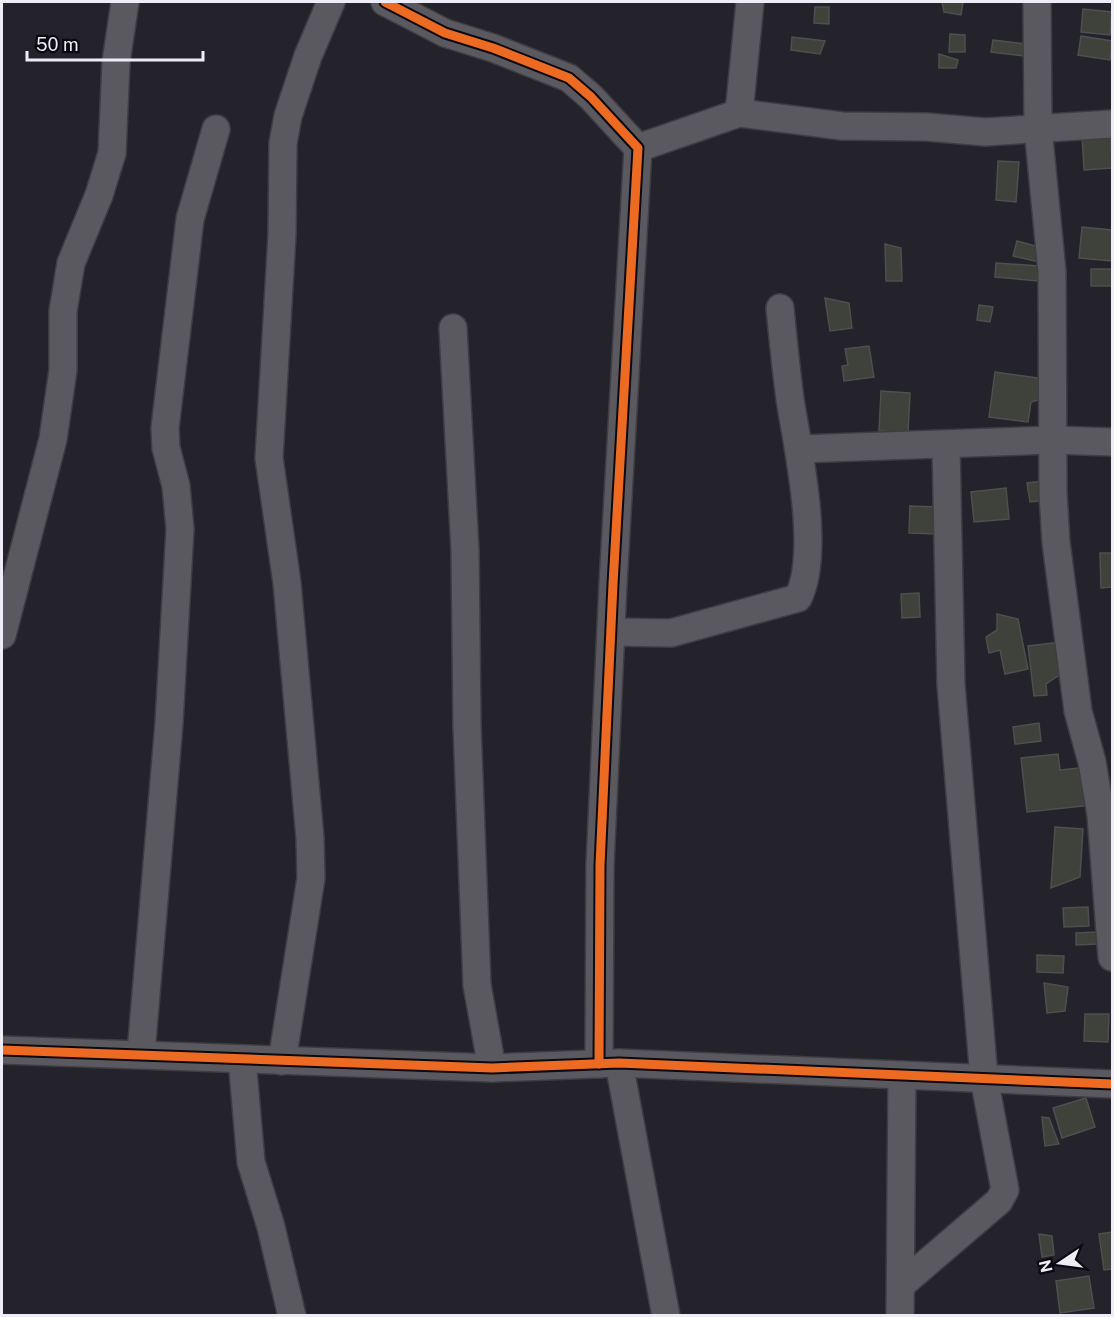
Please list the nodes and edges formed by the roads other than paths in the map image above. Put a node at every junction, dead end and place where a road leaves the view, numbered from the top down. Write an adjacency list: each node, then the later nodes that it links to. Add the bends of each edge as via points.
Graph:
1 (125, 2): 18 (street, via 116,62 112,153 71,262 63,311 63,370 53,439)
2 (331, 2): 24 (street, via 308,56 283,143 282,235 269,458 287,583 311,878)
3 (385, 2): 10 (street, via 445,33 569,78)
4 (750, 2): 6 (street)
5 (1037, 2): 9 (street)
6 (739, 113): 9 (street, via 842,126 986,132); 10 (street)
7 (1113, 124): 9 (street)
8 (216, 129): 22 (street, via 190,219 165,428 180,529 169,723)
9 (1038, 129): 13 (street, via 1052,272)
10 (638, 148): 17 (street)
11 (780, 308): 16 (street)
12 (453, 328): 26 (street, via 465,550 477,985)
13 (1054, 440): 14 (street); 15 (street); 19 (street, via 1056,542 1078,711)
14 (1113, 442)
15 (946, 446): 16 (street, via 885,444); 28 (street, via 951,686)
16 (800, 449): 17 (street, via 808,540 798,598 671,633)
17 (611, 632): 25 (street, via 600,865)
18 (2, 635)
19 (1108, 844): 20 (street)
20 (1113, 957)
21 (2, 1050): 22 (street)
22 (141, 1053): 23 (street)
23 (242, 1059): 24 (street); 31 (street, via 251,1162 271,1227)
24 (282, 1061): 26 (street)
25 (609, 1064): 26 (street); 27 (street); 32 (street)
26 (492, 1068)
27 (902, 1075): 28 (street); 30 (street)
28 (984, 1078): 29 (street); 30 (street, via 1005,1190 999,1201)
29 (1113, 1084)
30 (901, 1285): 33 (street)
31 (290, 1315)
32 (666, 1316)
33 (900, 1316)

